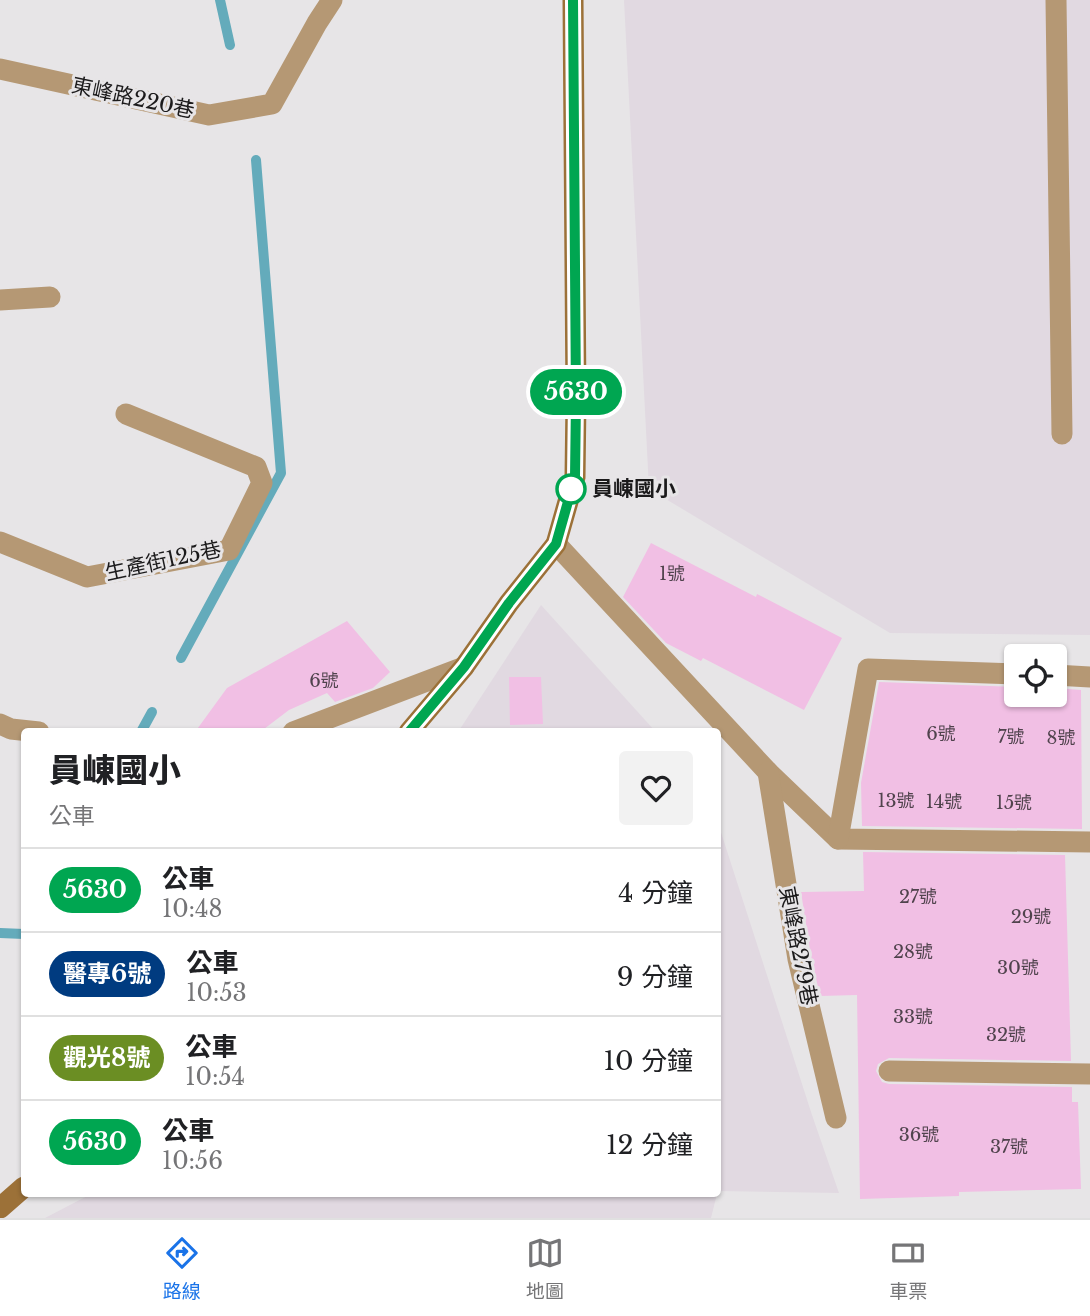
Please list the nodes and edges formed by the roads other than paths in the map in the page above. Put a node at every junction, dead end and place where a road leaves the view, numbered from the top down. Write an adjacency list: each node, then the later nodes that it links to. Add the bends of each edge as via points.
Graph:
1 (332, 0): 4 (street, 東峰路220巷, via 272,104 209,115)
2 (573, 0): 10 (main road, via 575,477)
3 (1056, 0): 8 (street)
4 (0, 69)
5 (50, 297): 6 (street)
6 (0, 300)
7 (126, 414): 9 (street, 生產街125巷, via 256,467 262,484 229,550 87,578)
8 (1062, 434)
9 (0, 542)
10 (556, 544): 11 (main road); 19 (street)
11 (464, 667): 16 (street); 17 (main road)
12 (1004, 674): 20 (street, via 868,669)
13 (1067, 676): 14 (street)
14 (1090, 677)
15 (0, 724): 18 (street)
16 (304, 728)
17 (412, 728)
18 (21, 730)
19 (768, 772): 20 (street); 24 (street, 東峰路279巷, via 798,959)
20 (838, 839): 21 (street)
21 (1090, 842)
22 (889, 1071): 23 (street)
23 (1090, 1074)
24 (836, 1118)
25 (21, 1190): 26 (main road)
26 (0, 1208)

